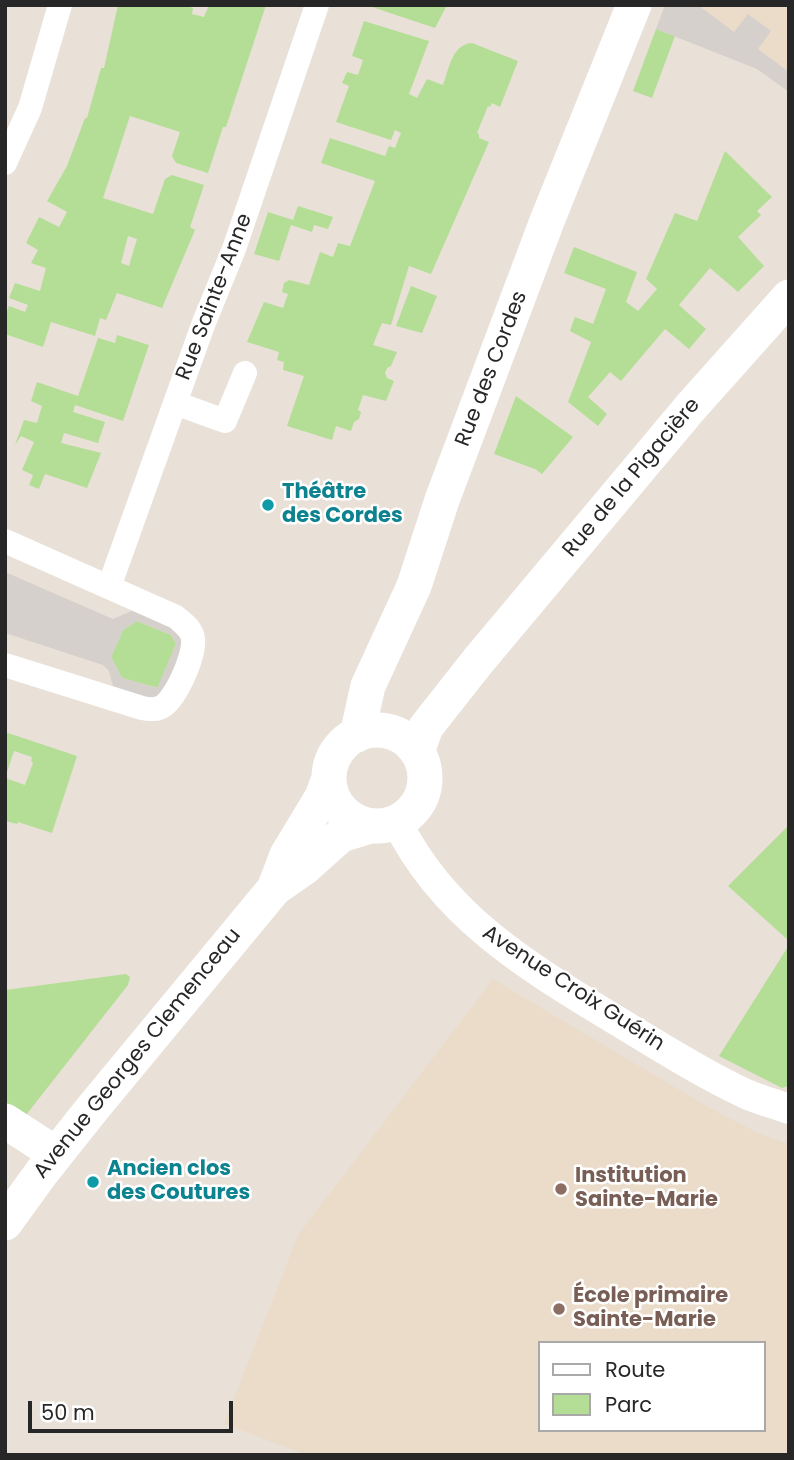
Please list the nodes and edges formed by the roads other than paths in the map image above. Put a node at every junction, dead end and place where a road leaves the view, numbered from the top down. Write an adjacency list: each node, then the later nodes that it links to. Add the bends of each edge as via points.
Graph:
1 (60, 5): 4 (street, via 30,108)
2 (317, 5): 7 (street, Rue Sainte-Anne, via 238,239)
3 (634, 5): 12 (main road, Rue des Cordes, via 547,222 414,586 368,686)
4 (5, 163)
5 (789, 297): 10 (main road, Rue de la Pigacière)
6 (245, 373): 7 (street, via 225,421)
7 (175, 403): 9 (street, Rue Sainte-Anne)
8 (5, 541): 9 (street)
9 (109, 587): 11 (street, via 176,617 190,630 189,662 165,705 142,708)
10 (478, 661): 12 (main road, Rue de la Pigacière); 13 (main road, Rue de la Pigacière, via 426,727)
11 (5, 665)
12 (370, 733): 13 (main road, via 397,734); 14 (main road, via 345,742 336,752)
13 (417, 752): 15 (main road, via 425,778 423,792 408,815)
14 (329, 778): 15 (main road, via 336,804 345,815 357,822); 16 (main road)
15 (383, 824): 16 (main road, via 341,835); 17 (street, Avenue Croix Guérin, via 408,845 461,912 496,943 661,1047 744,1094)
16 (274, 889): 19 (main road, Avenue Georges Clemenceau)
17 (789, 1109)
18 (5, 1121): 19 (main road)
19 (56, 1154): 20 (main road, Avenue Georges Clemenceau)
20 (5, 1223)

